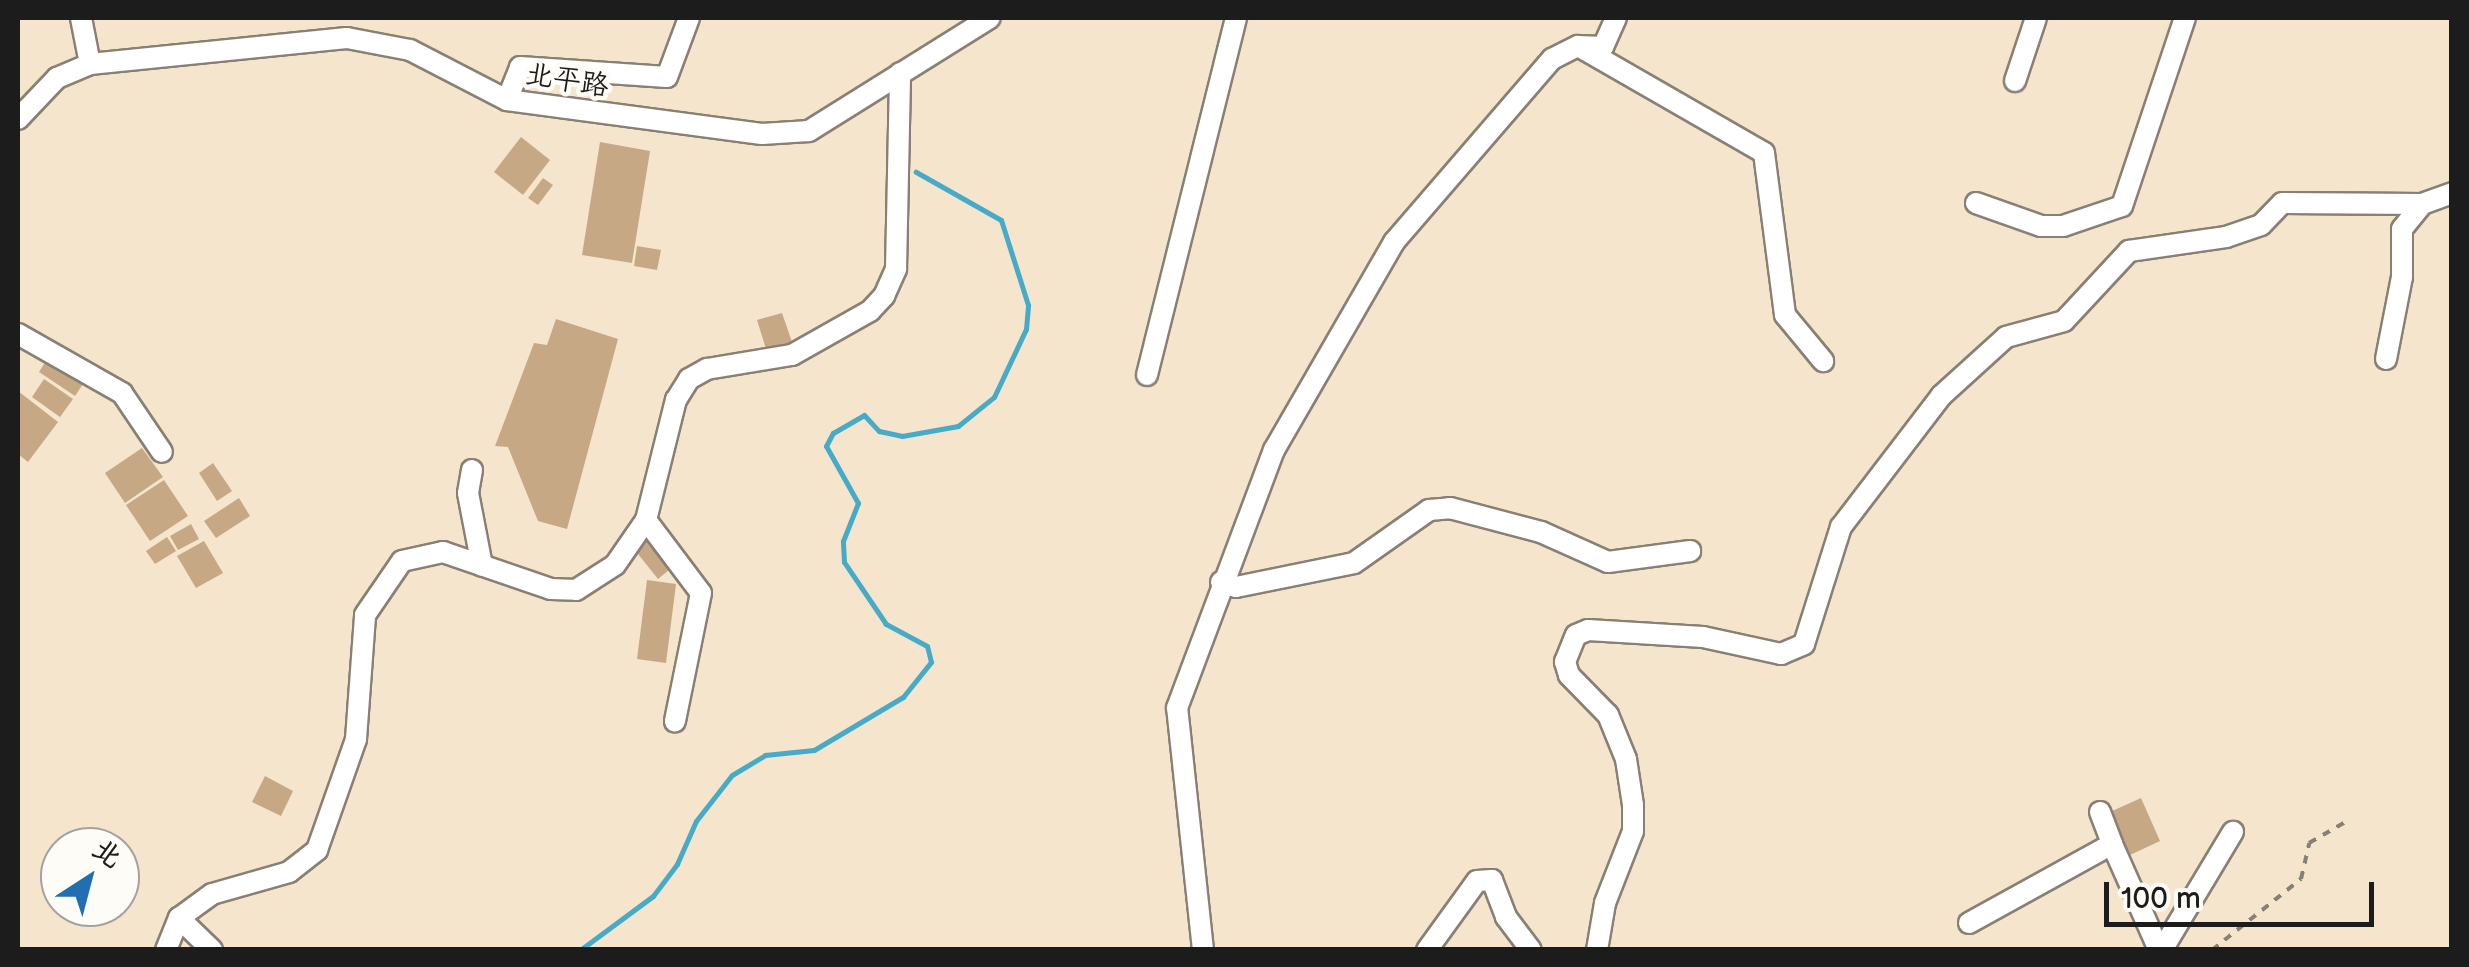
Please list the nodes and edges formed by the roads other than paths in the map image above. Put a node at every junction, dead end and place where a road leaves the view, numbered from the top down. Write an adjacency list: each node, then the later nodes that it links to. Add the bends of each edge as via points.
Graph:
1 (81, 18): 9 (street)
2 (689, 18): 12 (street, via 667,78 520,67)
3 (990, 18): 10 (street, 北平路)
4 (1236, 18): 20 (street)
5 (1616, 18): 8 (street, via 1603,46)
6 (2036, 18): 11 (street)
7 (2185, 18): 15 (street, via 2122,206 2063,226 2042,226)
8 (1578, 46): 19 (street, via 1764,153 1785,315); 26 (street, via 1552,60 1394,242 1274,450)
9 (90, 64): 12 (street, 北平路, via 348,38 410,50); 13 (street, 北平路, via 57,78)
10 (900, 73): 12 (street, 北平路, via 809,132 762,134); 23 (street, via 896,269 884,296 870,312 792,354 707,369 689,379 676,400)
11 (2015, 81)
12 (506, 100)
13 (18, 119)
14 (2452, 192): 16 (street)
15 (1976, 203)
16 (2422, 204): 18 (street, via 2402,228 2402,277); 38 (street, via 2282,203 2261,225 2226,238 2129,251 2064,321 2006,337 1942,396 1841,527 1804,644 1781,654 1703,637 1588,630 1576,635 1566,662 1569,675 1608,715 1626,758 1633,805 1633,831 1605,902)
17 (18, 334): 21 (street, via 122,393)
18 (2386, 359)
19 (1823, 361)
20 (1148, 375)
21 (162, 452)
22 (472, 470): 25 (street, via 468,494)
23 (646, 520): 25 (street, via 615,565 576,590 551,589); 27 (street, via 701,593)
24 (1690, 551): 26 (street, via 1608,562 1541,532 1450,508 1430,510 1354,563 1236,587)
25 (482, 566): 31 (street, via 442,552 402,562 364,615 356,739 317,850 289,872 212,894)
26 (1221, 582): 35 (street, via 1177,708)
27 (675, 721)
28 (2100, 812): 30 (street)
29 (2233, 832): 39 (street)
30 (2112, 844): 32 (street); 39 (street)
31 (179, 918): 33 (street); 34 (street)
32 (1969, 923)
33 (166, 950)
34 (212, 950)
35 (1203, 950)
36 (1426, 950): 37 (street, via 1477,881 1492,880 1506,917)
37 (1531, 950)
38 (1597, 950)
39 (2160, 950)

